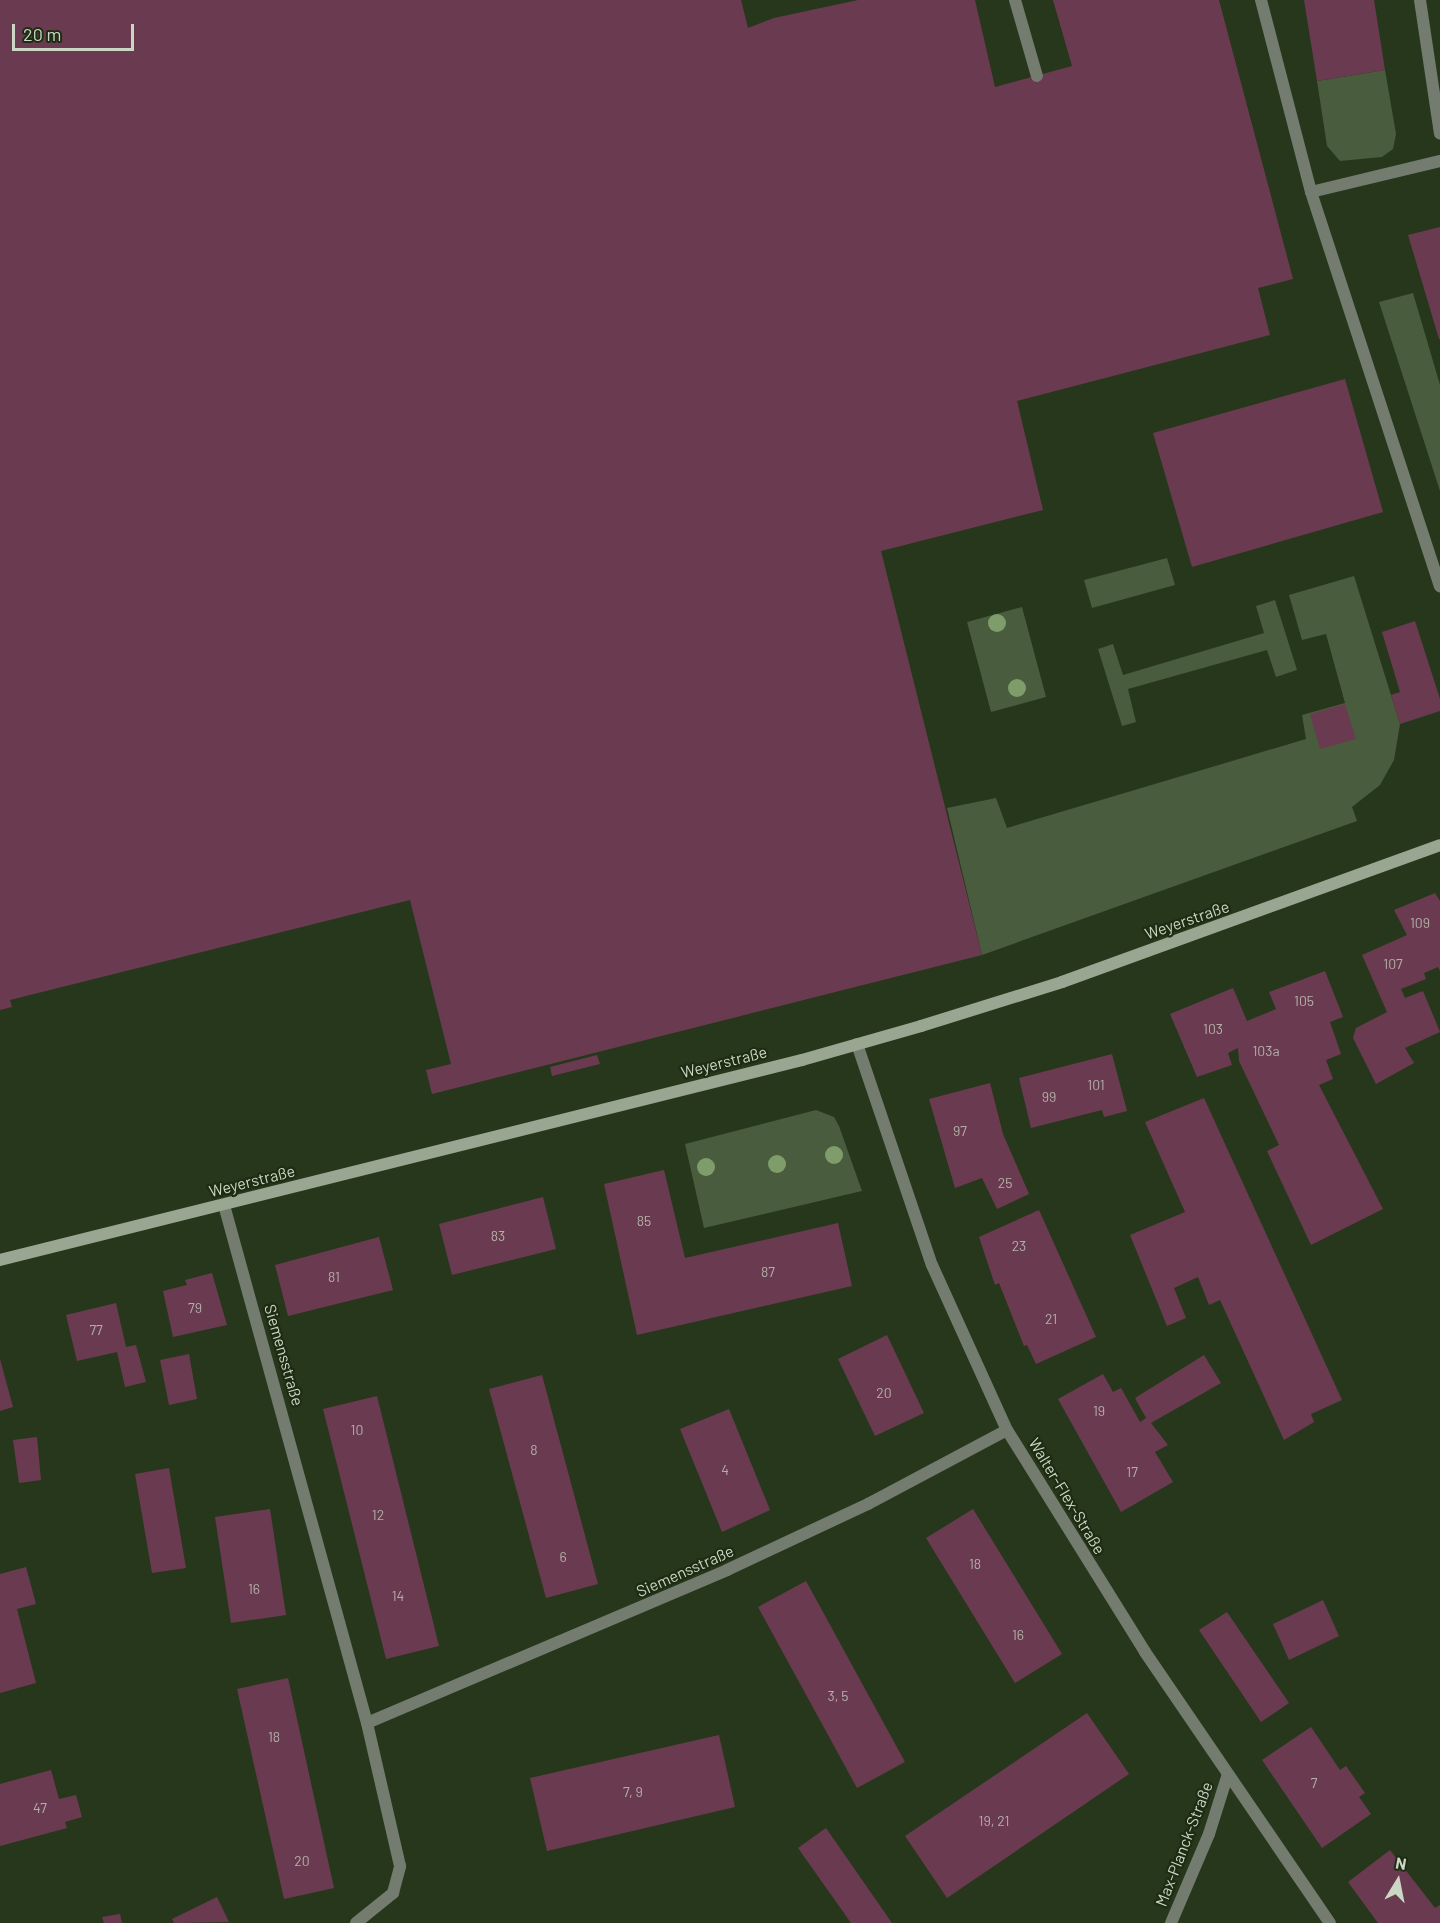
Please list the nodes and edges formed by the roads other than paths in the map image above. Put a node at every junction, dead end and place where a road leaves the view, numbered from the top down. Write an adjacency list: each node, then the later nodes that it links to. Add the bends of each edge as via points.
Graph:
1 (1015, 0): 4 (street)
2 (1261, 0): 7 (street)
3 (1420, 0): 5 (street)
4 (1037, 76)
5 (1440, 134)
6 (1440, 161): 7 (street)
7 (1311, 192): 8 (street)
8 (1440, 586)
9 (1440, 845): 10 (main road, Weyerstraße, via 1062,982)
10 (857, 1044): 11 (main road, Weyerstraße); 13 (street, Walter-Flex-Straße, via 932,1266)
11 (224, 1205): 12 (main road, Weyerstraße); 14 (street, Siemensstraße)
12 (0, 1260)
13 (1007, 1430): 14 (street, Siemensstraße, via 868,1504 727,1570); 15 (street, Walter-Flex-Straße)
14 (367, 1723): 16 (street, Siemensstraße, via 400,1866 393,1893)
15 (1227, 1777): 17 (street, Max-Planck-Straße, via 1209,1834); 18 (street, Walter-Flex-Straße)
16 (356, 1923)
17 (1171, 1923)
18 (1330, 1923)

